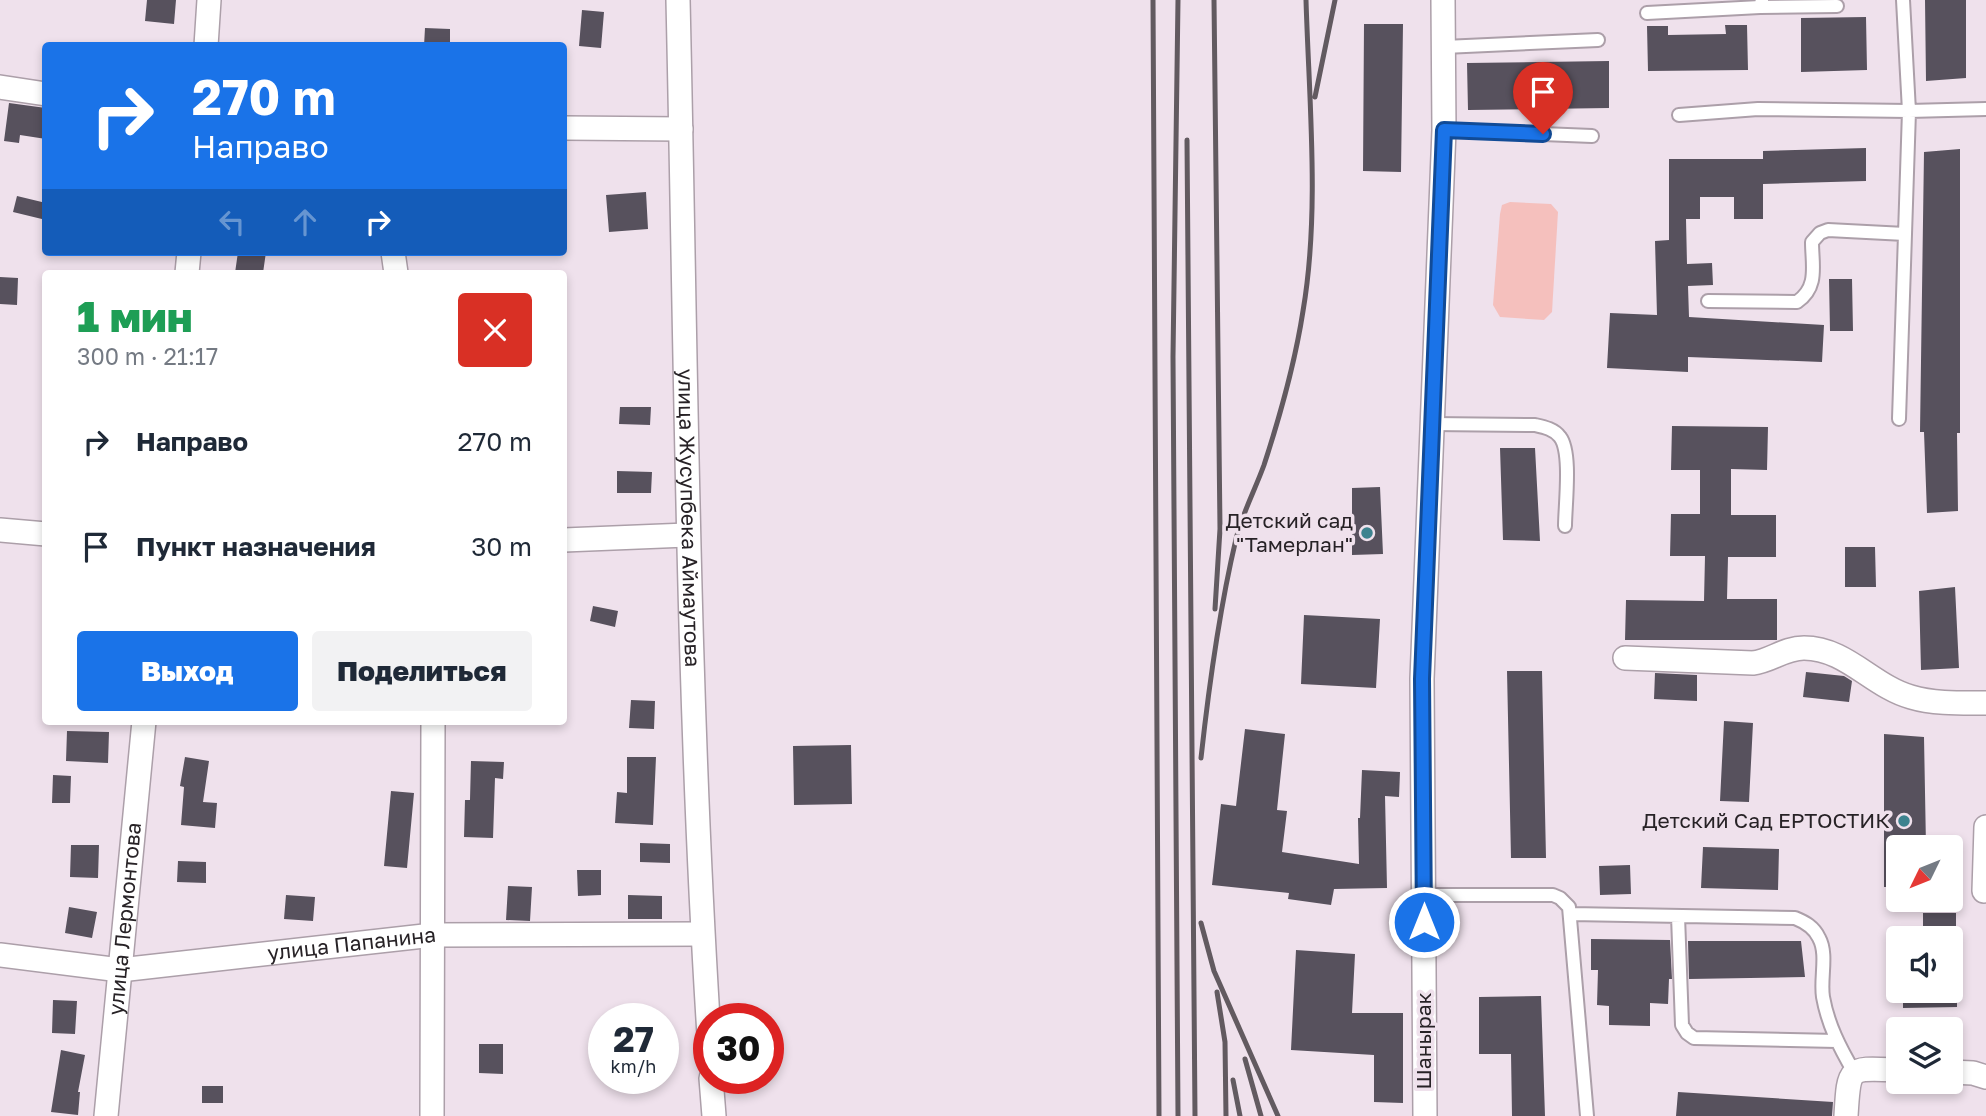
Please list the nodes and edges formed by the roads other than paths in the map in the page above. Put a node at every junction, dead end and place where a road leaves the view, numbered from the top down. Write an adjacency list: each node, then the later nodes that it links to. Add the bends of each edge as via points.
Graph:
1 (209, 0): 9 (street)
2 (678, 0): 17 (street, улица Жусупбека Аймаутова)
3 (1443, 0): 10 (street, Шанырак)
4 (1903, 0): 14 (lane)
5 (1761, 4): 6 (lane); 7 (lane)
6 (1837, 6)
7 (1647, 13)
8 (1598, 40): 10 (lane)
9 (206, 42)
10 (1444, 47): 18 (street, Шанырак)
11 (0, 88): 12 (street)
12 (42, 93)
13 (1986, 108): 14 (lane)
14 (1909, 111): 15 (lane, via 1758,109); 20 (lane)
15 (1679, 115)
16 (567, 128): 17 (street)
17 (681, 129): 27 (street, улица Жусупбека Аймаутова)
18 (1444, 130): 19 (lane); 23 (street, Шанырак)
19 (1592, 136)
20 (1905, 234): 21 (lane, via 1819,233 1812,242 1812,286 1797,302); 22 (lane)
21 (1708, 301)
22 (1899, 419)
23 (1432, 424): 24 (lane, via 1535,425 1560,437 1566,462); 35 (street, Шанырак, via 1422,679)
24 (1565, 526)
25 (0, 530): 26 (street)
26 (42, 534)
27 (687, 535): 28 (street); 38 (street, улица Жусупбека Аймаутова)
28 (567, 540)
29 (1625, 658): 30 (street, via 1753,663 1785,649 1805,648 1829,652 1910,697)
30 (1986, 704)
31 (144, 725): 41 (street, улица Лермонтова)
32 (433, 725): 39 (street)
33 (1986, 827): 34 (street)
34 (1984, 891)
35 (1423, 895): 36 (lane, via 1553,895 1565,902); 52 (street, Шанырак)
36 (1571, 914): 37 (lane); 53 (lane)
37 (1678, 916): 43 (lane, via 1795,918 1805,922 1822,945 1823,996); 43 (lane, via 1682,1025 1690,1036)
38 (702, 934): 39 (street, улица Папанина); 42 (street, улица Жусупбека Аймаутова)
39 (433, 935): 41 (street, улица Папанина); 50 (street)
40 (0, 955): 41 (street, улица Папанина)
41 (120, 970): 49 (street, улица Лермонтова)
42 (707, 1003)
43 (1836, 1041): 45 (lane)
44 (1886, 1070): 45 (street)
45 (1854, 1072): 54 (street, via 1849,1078)
46 (1963, 1073): 47 (street)
47 (1986, 1077)
48 (713, 1094): 51 (street)
49 (106, 1116)
50 (432, 1116)
51 (714, 1116)
52 (1425, 1116)
53 (1587, 1116)
54 (1846, 1116)

